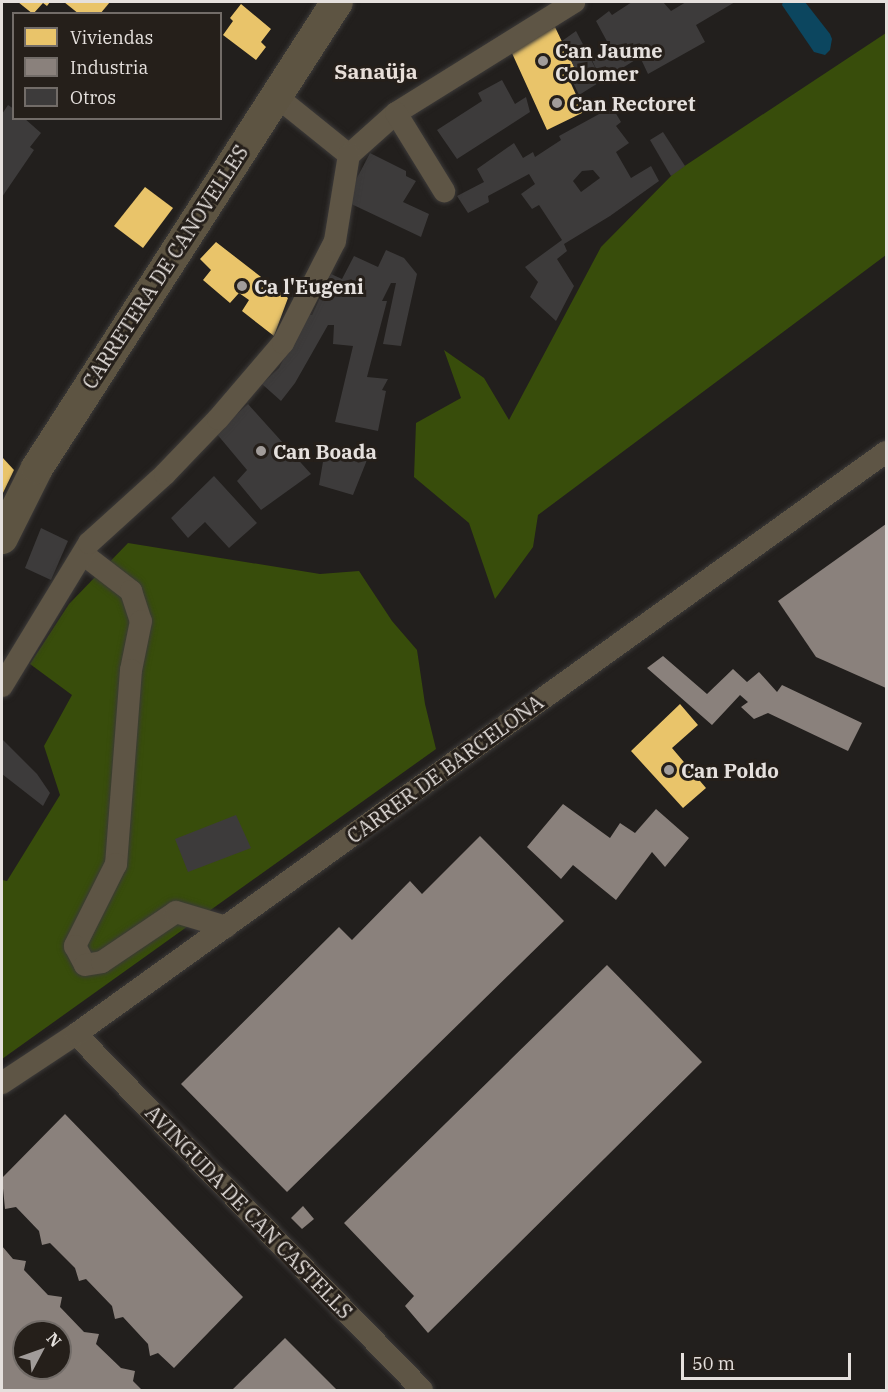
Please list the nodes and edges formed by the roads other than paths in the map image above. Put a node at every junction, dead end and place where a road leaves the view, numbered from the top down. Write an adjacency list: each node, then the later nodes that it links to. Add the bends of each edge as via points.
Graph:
1 (337, 2): 3 (street, CARRETERA DE CANOVELLES)
2 (574, 2): 4 (street)
3 (276, 96): 5 (street); 8 (street, CARRETERA DE CANOVELLES, via 37,468)
4 (396, 114): 5 (street); 6 (street)
5 (349, 155): 9 (street, via 335,241 283,342 218,419 145,495 89,543)
6 (444, 191)
7 (886, 452): 11 (street, CARRER DE BARCELONA)
8 (2, 538)
9 (83, 554): 10 (street); 11 (street, via 131,591 141,621 131,670 116,864 75,946 85,965 102,962 176,912)
10 (2, 686)
11 (226, 927): 12 (street, CARRER DE BARCELONA)
12 (76, 1034): 13 (street, CARRER DE BARCELONA); 14 (street, AVINGUDA DE CAN CASTELLS)
13 (2, 1083)
14 (422, 1390)

